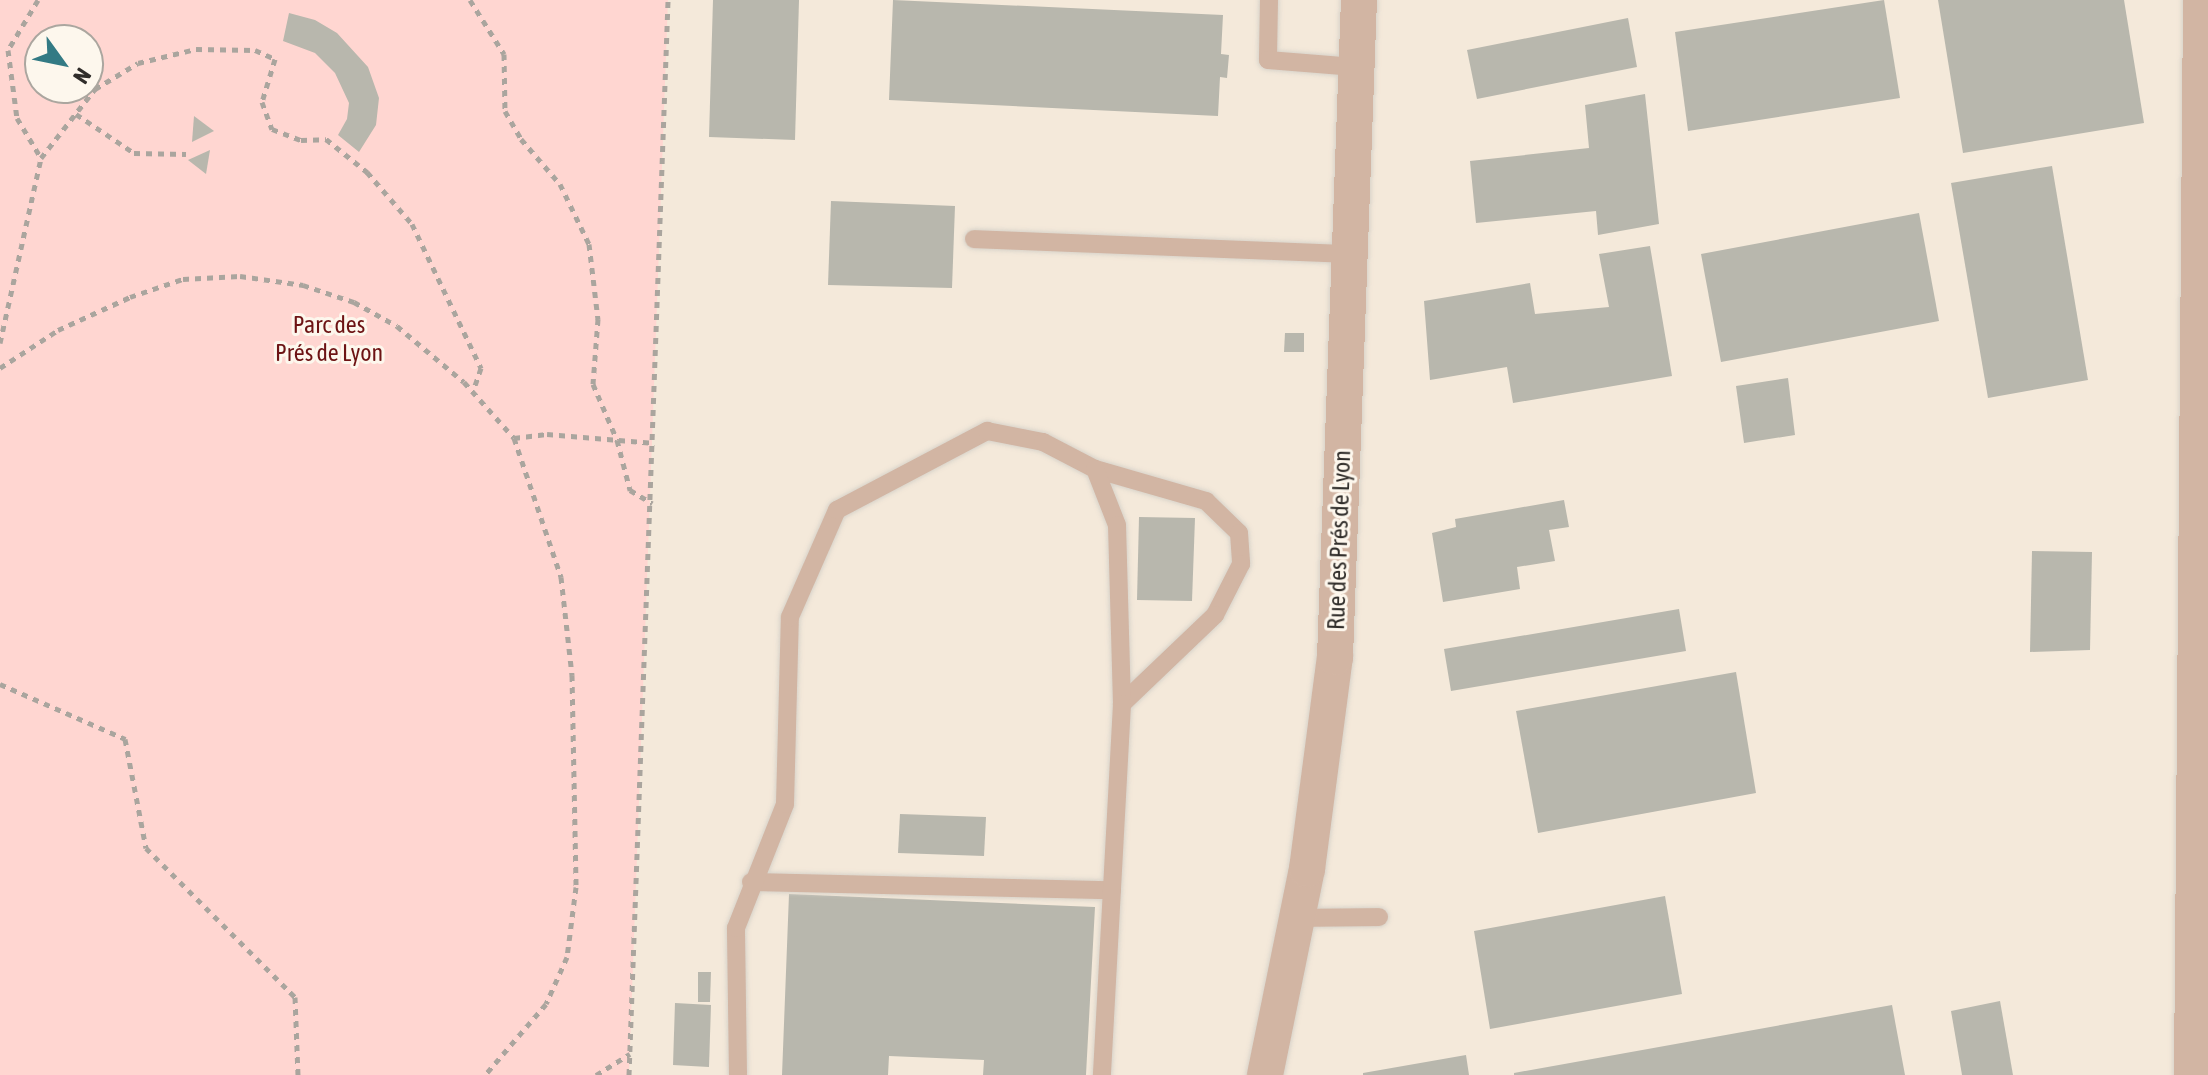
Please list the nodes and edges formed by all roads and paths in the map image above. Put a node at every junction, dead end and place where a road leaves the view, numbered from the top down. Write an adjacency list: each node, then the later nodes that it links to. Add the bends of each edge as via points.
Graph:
1 (38, 0): 10 (path, via 8,50 17,118)
2 (470, 0): 18 (path, via 504,54 505,111 521,139 560,184 589,244 598,319 593,384)
3 (668, 0): 19 (path)
4 (1269, 0): 7 (lane, via 1268,60)
5 (1359, 0): 7 (street, Rue des Prés de Lyon)
6 (2201, 0): 16 (street)
7 (1355, 67): 12 (street, Rue des Prés de Lyon)
8 (76, 114): 9 (path, via 134,153); 10 (path); 15 (path, via 95,89 138,63 196,49 255,50 275,59 262,102 272,129 301,140 326,139 367,172 412,224 481,368)
9 (186, 154)
10 (41, 158): 13 (path)
11 (974, 239): 12 (lane)
12 (1348, 254): 27 (street, Rue des Prés de Lyon, via 1335,657)
13 (0, 343)
14 (0, 368): 15 (path, via 58,330 130,297 183,279 240,276 303,285 354,302 397,326)
15 (473, 392): 17 (path)
16 (2202, 401): 36 (street)
17 (514, 438): 18 (path, via 547,434); 30 (path, via 561,577 573,691 576,887 567,957 546,1004)
18 (617, 440): 19 (path); 21 (path, via 630,490)
19 (655, 443): 21 (path)
20 (1095, 469): 23 (lane, via 1117,525); 23 (lane, via 1206,501 1239,533 1241,564 1215,615); 24 (lane, via 1043,442 987,431 837,510 790,617 785,804)
21 (652, 503): 28 (path)
22 (0, 684): 29 (path, via 125,739 146,848 295,997)
23 (1122, 704): 25 (lane)
24 (751, 882): 25 (lane); 33 (lane, via 736,928)
25 (1112, 890): 34 (lane)
26 (1379, 917): 27 (lane)
27 (1297, 918): 35 (street, Rue des Prés de Lyon)
28 (630, 1054): 31 (path); 32 (path)
29 (298, 1075)
30 (485, 1075)
31 (596, 1075)
32 (629, 1075)
33 (738, 1075)
34 (1102, 1075)
35 (1265, 1075)
36 (2192, 1075)

